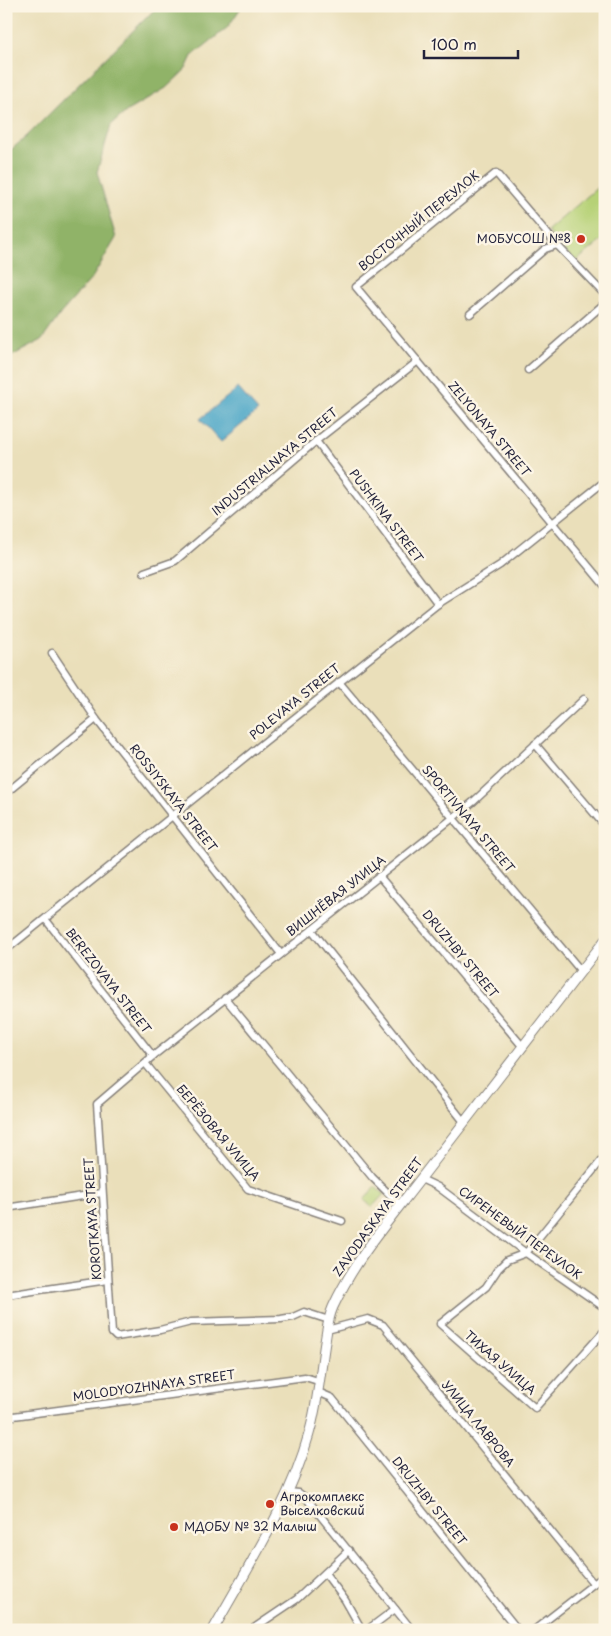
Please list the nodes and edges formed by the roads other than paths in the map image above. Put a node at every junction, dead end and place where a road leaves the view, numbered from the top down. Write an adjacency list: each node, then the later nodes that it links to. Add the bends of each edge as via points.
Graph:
1 (557, 245): 2 (street, ВОСТОЧНЫЙ ПЕРЕУЛОК, via 496,173); 3 (street); 5 (street, via 545,249)
2 (356, 287): 6 (street, ZELYONAYA STREET)
3 (605, 295)
4 (605, 303): 7 (street)
5 (470, 314)
6 (418, 362): 8 (street, INDUSTRIALNAYA STREET); 10 (street, ZELYONAYA STREET)
7 (528, 370)
8 (316, 441): 11 (street, INDUSTRIALNAYA STREET, via 175,561); 13 (street, PUSHKINA STREET)
9 (605, 481): 10 (street, POLEVAYA STREET)
10 (552, 523): 12 (street, ZELYONAYA STREET); 13 (street, POLEVAYA STREET, via 500,565)
11 (144, 572)
12 (605, 586)
13 (438, 604): 15 (street, POLEVAYA STREET)
14 (52, 653): 17 (street, ROSSIYSKAYA STREET)
15 (339, 682): 20 (street, POLEVAYA STREET); 21 (street, SPORTIVNAYA STREET)
16 (584, 699): 18 (street, ВИШНЁВАЯ УЛИЦА)
17 (96, 719): 19 (street); 20 (street, ROSSIYSKAYA STREET)
18 (535, 744): 21 (street, ВИШНЁВАЯ УЛИЦА); 22 (street)
19 (6, 792)
20 (173, 816): 24 (street, POLEVAYA STREET); 28 (street, ROSSIYSKAYA STREET)
21 (452, 819): 23 (street, ВИШНЁВАЯ УЛИЦА); 29 (street, SPORTIVNAYA STREET)
22 (605, 826)
23 (380, 876): 25 (street, ВИШНЁВАЯ УЛИЦА); 31 (street, DRUZHBY STREET)
24 (46, 920): 27 (street, POLEVAYA STREET); 32 (street, BEREZOVAYA STREET)
25 (312, 930): 28 (street, ВИШНЁВАЯ УЛИЦА); 35 (street)
26 (605, 940): 29 (main road, ZAVODASKAYA STREET)
27 (6, 950)
28 (281, 954): 30 (street, ВИШНЁВАЯ УЛИЦА)
29 (580, 971): 31 (main road, ZAVODASKAYA STREET)
30 (225, 998): 32 (street, ВИШНЁВАЯ УЛИЦА); 39 (street, via 372,1177)
31 (523, 1047): 35 (main road, ZAVODASKAYA STREET)
32 (153, 1056): 33 (street, ВИШНЁВАЯ УЛИЦА)
33 (145, 1063): 34 (street, ВИШНЁВАЯ УЛИЦА); 41 (street, БЕРЁЗОВАЯ УЛИЦА, via 248,1189)
34 (97, 1104): 38 (street, KOROTKAYA STREET)
35 (464, 1122): 37 (main road, ZAVODASKAYA STREET)
36 (605, 1156): 42 (street)
37 (421, 1179): 39 (main road, ZAVODASKAYA STREET); 42 (street, СИРЕНЕВЫЙ ПЕРЕУЛОК, via 438,1187)
38 (102, 1194): 40 (street); 43 (street, KOROTKAYA STREET)
39 (400, 1205): 46 (main road, ZAVODASKAYA STREET, via 349,1274)
40 (6, 1208)
41 (342, 1220)
42 (526, 1253): 45 (street, СИРЕНЕВЫЙ ПЕРЕУЛОК); 48 (street, ТИХАЯ УЛИЦА, via 507,1260 486,1287 440,1324 535,1408)
43 (108, 1280): 44 (street); 46 (street, KOROTKAYA STREET, via 112,1333 116,1337 191,1322 293,1317 304,1312)
44 (6, 1295)
45 (605, 1308)
46 (329, 1320): 47 (main road, ZAVODASKAYA STREET)
47 (327, 1330): 49 (main road, ZAVODASKAYA STREET); 56 (street, УЛИЦА ЛАВРОВА, via 368,1319 383,1325)
48 (605, 1330)
49 (318, 1381): 50 (main road, ZAVODASKAYA STREET); 51 (street, MOLODYOZHNAYA STREET, via 304,1377)
50 (318, 1392): 52 (main road, ZAVODASKAYA STREET, via 310,1432); 63 (street, DRUZHBY STREET, via 332,1398)
51 (6, 1417)
52 (288, 1492): 53 (street, via 307,1499); 58 (main road, ZAVODASKAYA STREET)
53 (348, 1550): 54 (street); 57 (street)
54 (325, 1573): 59 (street, via 297,1599); 60 (street)
55 (605, 1575): 56 (street)
56 (593, 1584): 64 (street)
57 (395, 1609): 61 (street); 62 (street)
58 (214, 1630)
59 (251, 1630)
60 (362, 1630)
61 (367, 1630)
62 (412, 1630)
63 (518, 1630)
64 (534, 1630)

